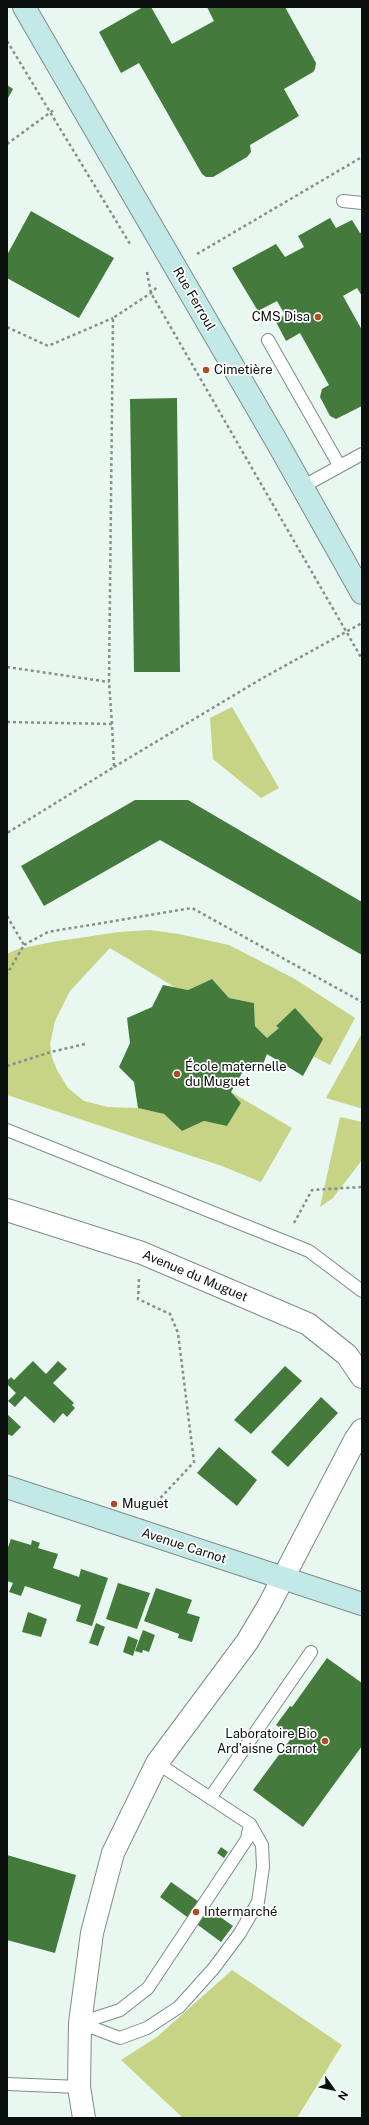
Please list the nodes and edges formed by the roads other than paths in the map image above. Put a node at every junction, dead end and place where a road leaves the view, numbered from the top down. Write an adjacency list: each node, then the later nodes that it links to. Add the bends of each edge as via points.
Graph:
1 (24, 7): 7 (street, Rue Ferroul)
2 (343, 201): 3 (lane)
3 (362, 203)
4 (268, 340): 6 (lane)
5 (362, 454): 6 (lane)
6 (340, 466): 7 (lane)
7 (302, 487): 8 (street, Rue Ferroul)
8 (362, 593)
9 (7, 1130): 11 (lane, via 309,1251)
10 (7, 1210): 12 (street, Avenue du Muguet, via 142,1253 308,1324 347,1355)
11 (362, 1291)
12 (362, 1377)
13 (362, 1430): 15 (street)
14 (7, 1487): 15 (street, Avenue Carnot)
15 (283, 1578): 16 (street, Avenue Carnot); 18 (street, via 247,1642)
16 (362, 1604)
17 (311, 1652): 19 (lane)
18 (157, 1763): 19 (lane); 21 (street, via 113,1853 92,1933)
19 (210, 1798): 20 (lane)
20 (250, 1824): 21 (lane, via 247,1839 148,1988 120,2010); 21 (lane, via 262,1845 264,1867 258,1902 240,1934 214,1968 179,2007 147,2028 120,2038)
21 (80, 2024): 23 (street)
22 (7, 2084): 23 (lane)
23 (79, 2087): 24 (street)
24 (84, 2118)

